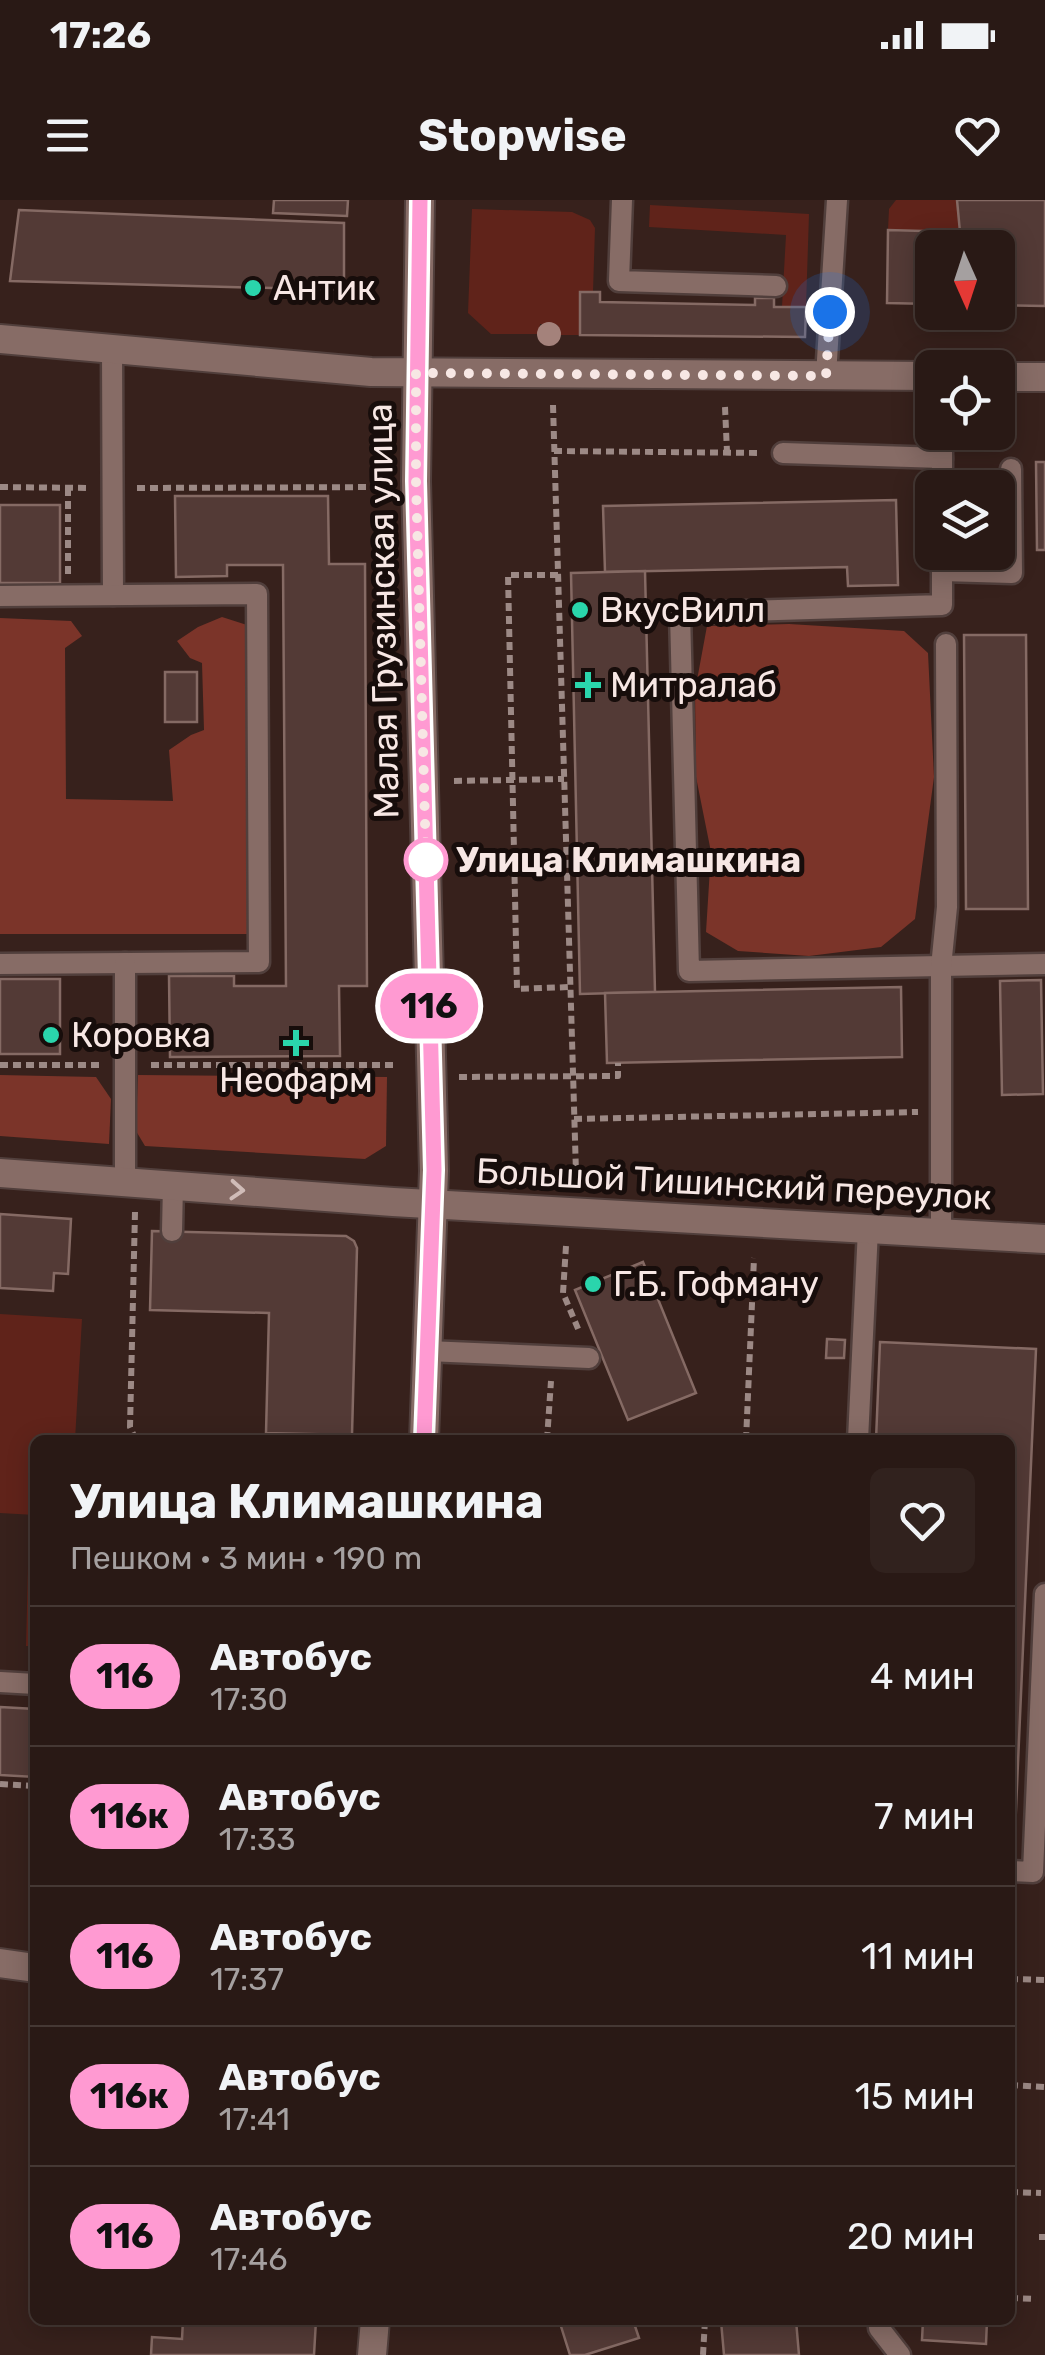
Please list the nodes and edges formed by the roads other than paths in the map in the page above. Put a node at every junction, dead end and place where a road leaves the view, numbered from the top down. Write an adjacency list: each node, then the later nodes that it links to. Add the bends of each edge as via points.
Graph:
1 (420, 200): 7 (street, Малая Грузинская улица)
2 (622, 200): 4 (lane, via 619,281)
3 (836, 200): 8 (lane)
4 (776, 286)
5 (0, 339): 6 (street)
6 (112, 348): 7 (street); 17 (lane)
7 (416, 373): 8 (street); 27 (street, Малая Грузинская улица)
8 (826, 376): 9 (street)
9 (915, 376)
10 (1015, 377): 11 (street)
11 (1045, 377)
12 (942, 450): 14 (lane)
13 (783, 454): 14 (lane)
14 (942, 458): 15 (lane)
15 (942, 470)
16 (942, 570): 23 (lane, via 942,605 680,613 690,971)
17 (114, 595): 18 (lane); 20 (lane, via 257,594 259,962)
18 (0, 596)
19 (946, 644): 23 (lane, via 947,907)
20 (124, 963): 21 (lane); 25 (lane)
21 (0, 964)
22 (1045, 964): 23 (lane)
23 (941, 967): 30 (lane)
24 (0, 1173): 25 (street, Большой Тишинский переулок)
25 (125, 1182): 26 (street, Большой Тишинский переулок)
26 (173, 1185): 27 (street, Большой Тишинский переулок, one-way to 27); 29 (lane)
27 (432, 1204): 28 (street, Большой Тишинский переулок); 32 (street, Малая Грузинская улица)
28 (868, 1229): 30 (street, Большой Тишинский переулок); 35 (lane)
29 (172, 1230)
30 (940, 1233): 31 (street, Большой Тишинский переулок)
31 (1045, 1239)
32 (427, 1351): 33 (lane); 34 (street, Малая Грузинская улица)
33 (589, 1358)
34 (424, 1435)
35 (858, 1435)
36 (1045, 1594): 39 (lane, via 1033,1872)
37 (0, 1682): 38 (lane)
38 (30, 1684)
39 (1015, 1870)
40 (0, 1963): 41 (street)
41 (30, 1967)
42 (375, 2325): 44 (street)
43 (880, 2325): 45 (lane)
44 (372, 2355)
45 (900, 2355)

